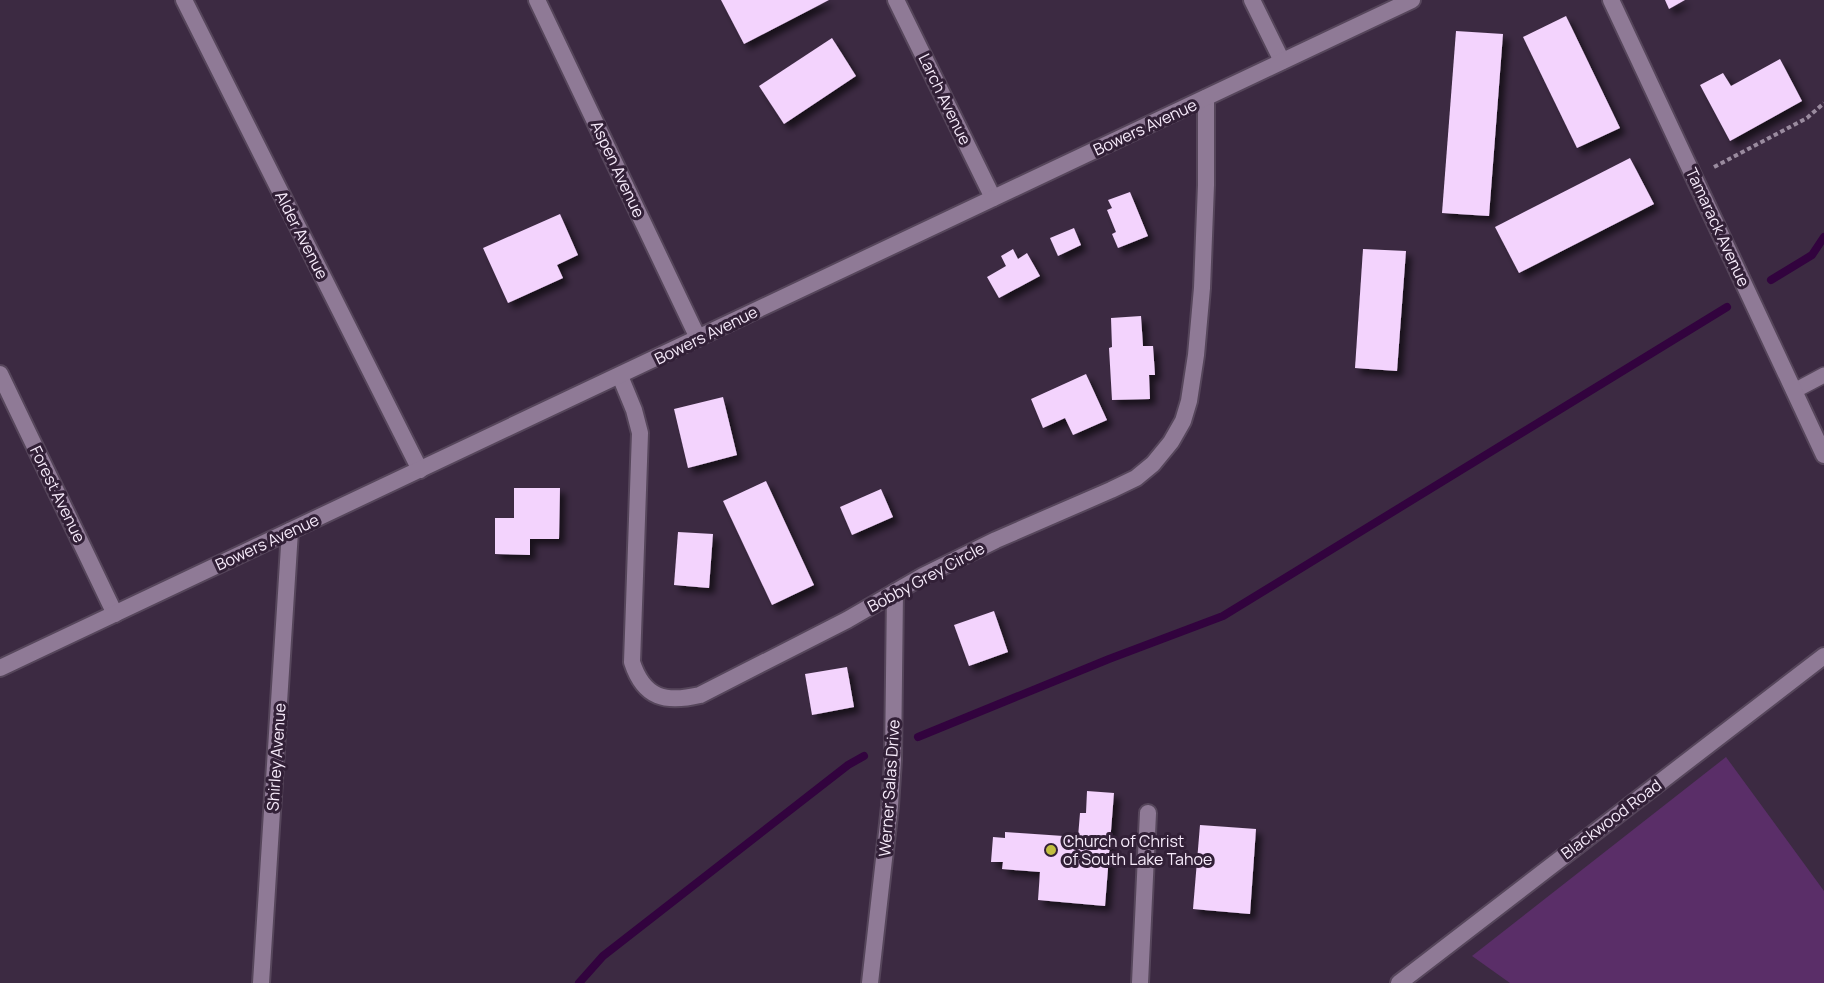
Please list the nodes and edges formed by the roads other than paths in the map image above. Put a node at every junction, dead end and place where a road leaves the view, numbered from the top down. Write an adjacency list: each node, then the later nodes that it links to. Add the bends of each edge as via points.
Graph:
1 (184, 0): 16 (street, Alder Avenue)
2 (537, 0): 10 (street, Aspen Avenue)
3 (897, 0): 9 (street, Larch Avenue)
4 (1252, 0): 7 (street)
5 (1412, 0): 7 (street, Bowers Avenue)
6 (1611, 0): 14 (street, Tamarack Avenue)
7 (1281, 61): 8 (street, Bowers Avenue)
8 (1206, 98): 9 (street, Bowers Avenue); 18 (street, Bobby Grey Circle, via 1202,288 1196,355 1189,401 1171,442 1136,478 996,540)
9 (993, 198): 10 (street, Bowers Avenue)
10 (698, 338): 13 (street, Bowers Avenue)
11 (0, 374): 19 (street, Forest Avenue)
12 (1824, 375): 14 (lane)
13 (620, 376): 16 (street, Bowers Avenue); 18 (street, Bobby Grey Circle, via 639,433 632,662 637,678 650,692 681,699 700,695)
14 (1794, 391): 15 (street, Tamarack Avenue)
15 (1824, 455)
16 (420, 470): 17 (street, Bowers Avenue)
17 (290, 531): 19 (street, Bowers Avenue); 23 (street, Shirley Avenue)
18 (895, 592): 24 (street, Werner Salas Drive, via 891,794)
19 (115, 614): 21 (street, Bowers Avenue)
20 (1824, 656): 26 (street, Blackwood Road)
21 (0, 668)
22 (1148, 813): 25 (street)
23 (261, 983)
24 (870, 983)
25 (1140, 983)
26 (1399, 983)

